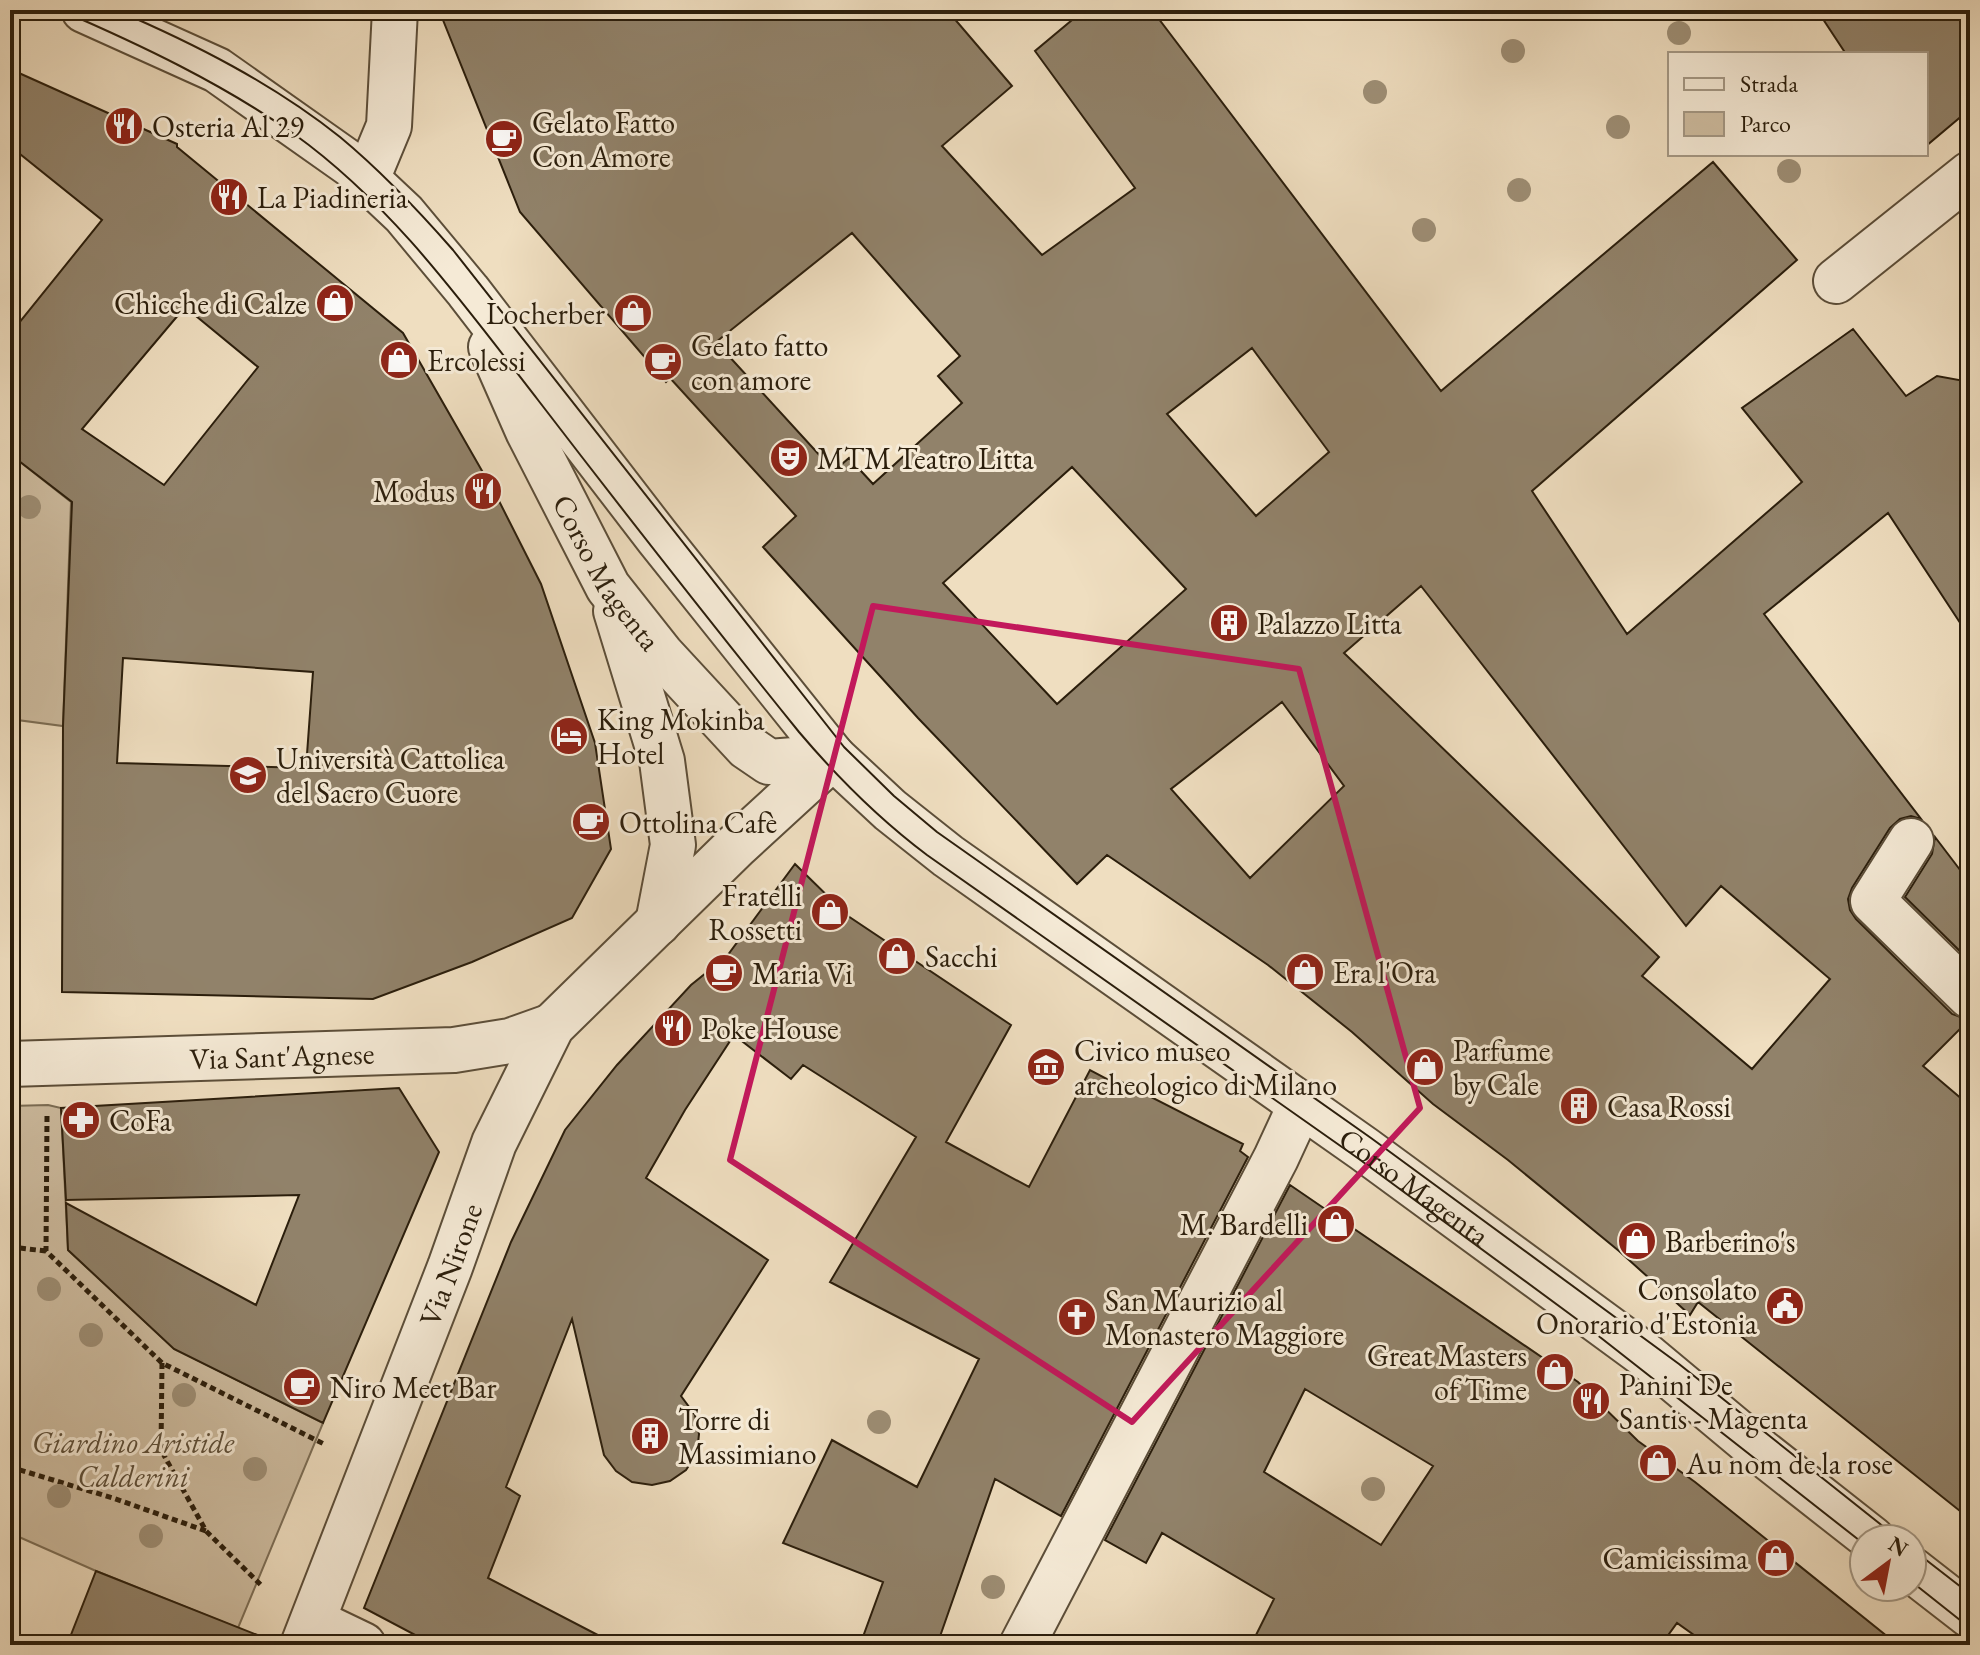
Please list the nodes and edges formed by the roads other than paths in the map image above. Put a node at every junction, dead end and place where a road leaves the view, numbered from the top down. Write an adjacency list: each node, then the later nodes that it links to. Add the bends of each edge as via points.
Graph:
1 (84, 10): 4 (street, Corso Magenta, via 217,70)
2 (395, 10): 4 (street, via 389,126)
3 (1970, 174): 5 (street)
4 (367, 179): 6 (street, Corso Magenta, via 404,214)
5 (1836, 281)
6 (468, 291): 7 (street, Corso Magenta, via 528,431); 8 (street, Corso Magenta)
7 (608, 587): 8 (street, Corso Magenta, via 692,690 747,747 769,762); 10 (street, via 662,761 673,845)
8 (833, 757): 10 (street, Via Nirone); 14 (street, Corso Magenta, via 948,856)
9 (1911, 841): 11 (street, via 1873,901)
10 (658, 923): 12 (street, Via Nirone)
11 (1970, 996)
12 (552, 1026): 13 (street, Via Sant'Agnese, via 510,1041 454,1050); 18 (street, Via Nirone, via 494,1143)
13 (10, 1064)
14 (1300, 1106): 15 (street, Corso Magenta, via 1645,1355); 20 (street)
15 (1852, 1523)
16 (1928, 1582): 17 (street)
17 (1970, 1615)
18 (308, 1633): 19 (street)
19 (363, 1645)
20 (1022, 1645)

